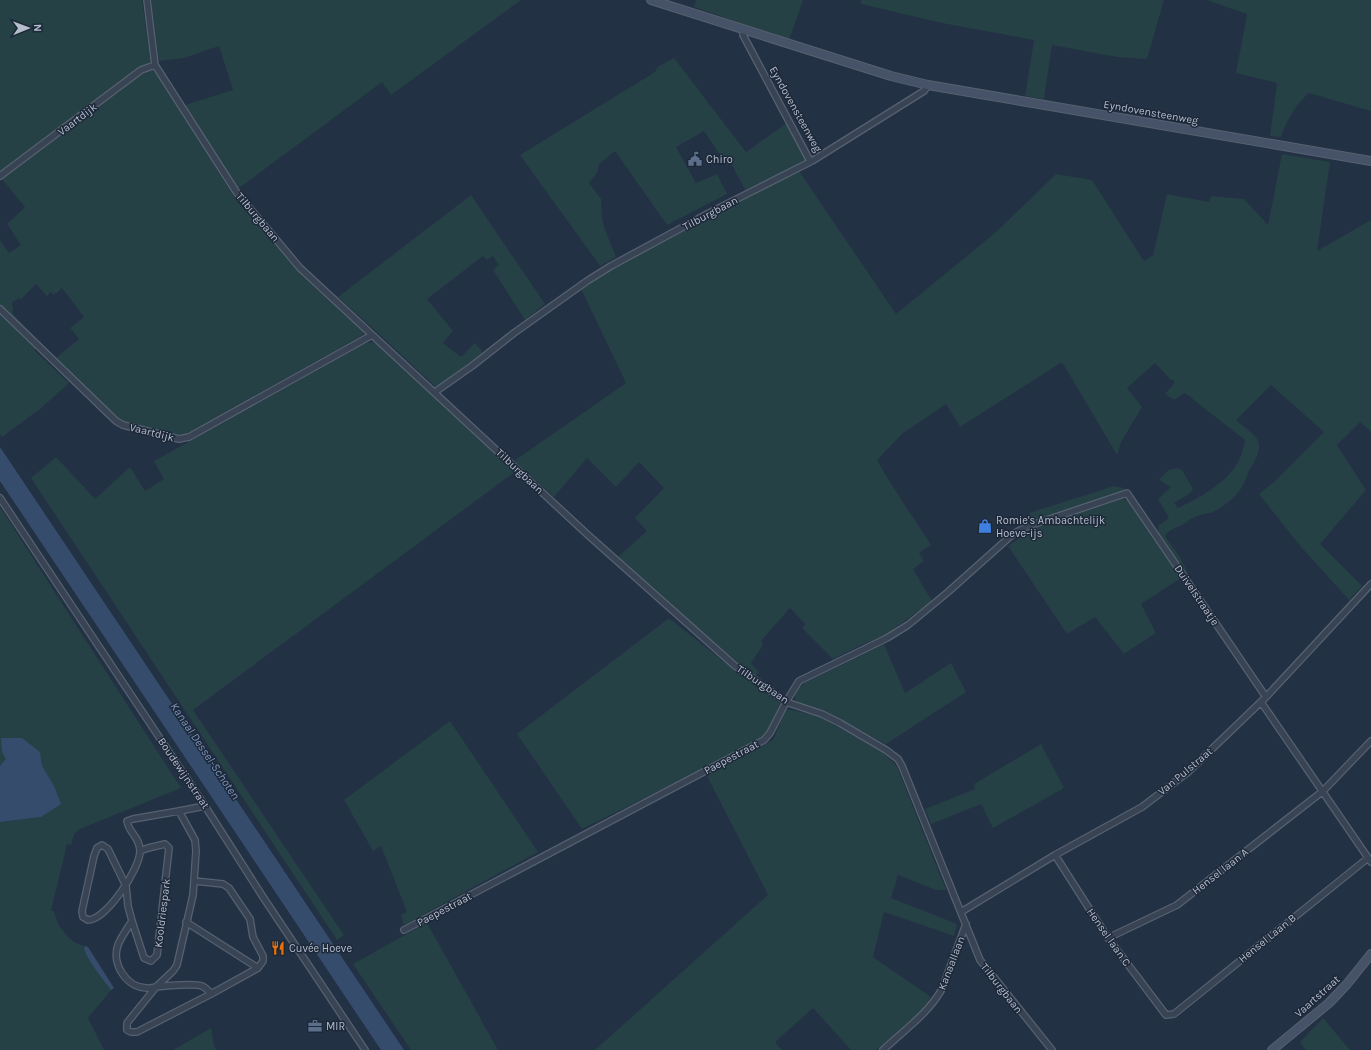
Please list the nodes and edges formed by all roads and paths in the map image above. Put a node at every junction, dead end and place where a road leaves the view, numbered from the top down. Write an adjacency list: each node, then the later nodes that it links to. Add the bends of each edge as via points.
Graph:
1 (147, 0): 4 (street, Tilburgbaan)
2 (651, 0): 3 (street, Eyndovensteenweg)
3 (745, 30): 5 (street, Eyndovensteenweg, via 891,76); 6 (street, Eyndovensteenweg, via 743,35)
4 (155, 65): 8 (street, Vaartdijk, via 141,70); 10 (street, Tilburgbaan, via 237,193 300,268)
5 (928, 85): 6 (street, Eyndovensteenweg, via 924,91); 7 (street, Eyndovensteenweg)
6 (810, 161): 11 (street, Tilburgbaan, via 610,266)
7 (1371, 161)
8 (0, 176)
9 (0, 309): 10 (street, Vaartdijk, via 116,422 179,439 188,437)
10 (372, 335): 11 (street, Tilburgbaan)
11 (435, 392): 16 (street, Tilburgbaan, via 685,622 734,665)
12 (1127, 493): 15 (street, Duivelstraatje); 16 (street, Paepestraat, via 1026,527 1013,534 908,626 805,678 799,682)
13 (0, 498): 20 (street, Boudewijnstraat)
14 (1371, 584): 15 (street, Van Pulstraat)
15 (1266, 697): 17 (street, Van Pulstraat)
16 (786, 702): 27 (street, Tilburgbaan, via 822,714 898,759); 31 (street, Paepestraat, via 764,740)
17 (1261, 702): 19 (street); 23 (street, Van Pulstraat, via 1188,772 1142,807)
18 (1371, 741): 19 (street, Hensel laan A)
19 (1323, 791): 24 (street); 32 (street, Hensel laan A, via 1177,905)
20 (205, 806): 21 (street); 38 (street, Boudewijnstraat)
21 (179, 811): 22 (street, via 127,821); 25 (street, Kooldriespark, via 195,840)
22 (140, 851): 26 (street, Kooldriespark, via 136,867); 28 (street, Kooldriespark, via 165,844 169,848 157,955 151,961 144,958)
23 (1055, 855): 27 (street, Van Pulstraat); 32 (street, Hensel laan C)
24 (1369, 860): 37 (street, Hensel Laan B, via 1174,1014)
25 (194, 881): 29 (street, Kooldriespark); 34 (street, via 223,884 228,888 250,919 253,937 263,956)
26 (126, 886): 26 (street, Kooldriespark, via 96,918 88,920 83,917 88,880 97,848 102,845 108,849); 28 (street, Kooldriespark)
27 (961, 912): 30 (street, Tilburgbaan)
28 (132, 921): 35 (street, via 117,947 120,969 126,979 135,986 147,989)
29 (186, 922): 34 (street); 35 (street, Kooldriespark, via 177,965)
30 (966, 924): 39 (street, Kanaallaan, via 938,996); 40 (street, Tilburgbaan, via 980,960)
31 (404, 930)
32 (1108, 938): 37 (street, Hensel laan C)
33 (1371, 954): 41 (street, Vaartstraat, via 1329,1003)
34 (258, 968): 36 (street, Kooldriespark)
35 (156, 987): 36 (street, via 202,986); 36 (street, Kooldriespark, via 127,1023 127,1030 137,1032)
36 (211, 994)
37 (1166, 1016)
38 (365, 1050)
39 (883, 1050)
40 (1052, 1050)
41 (1272, 1050)

